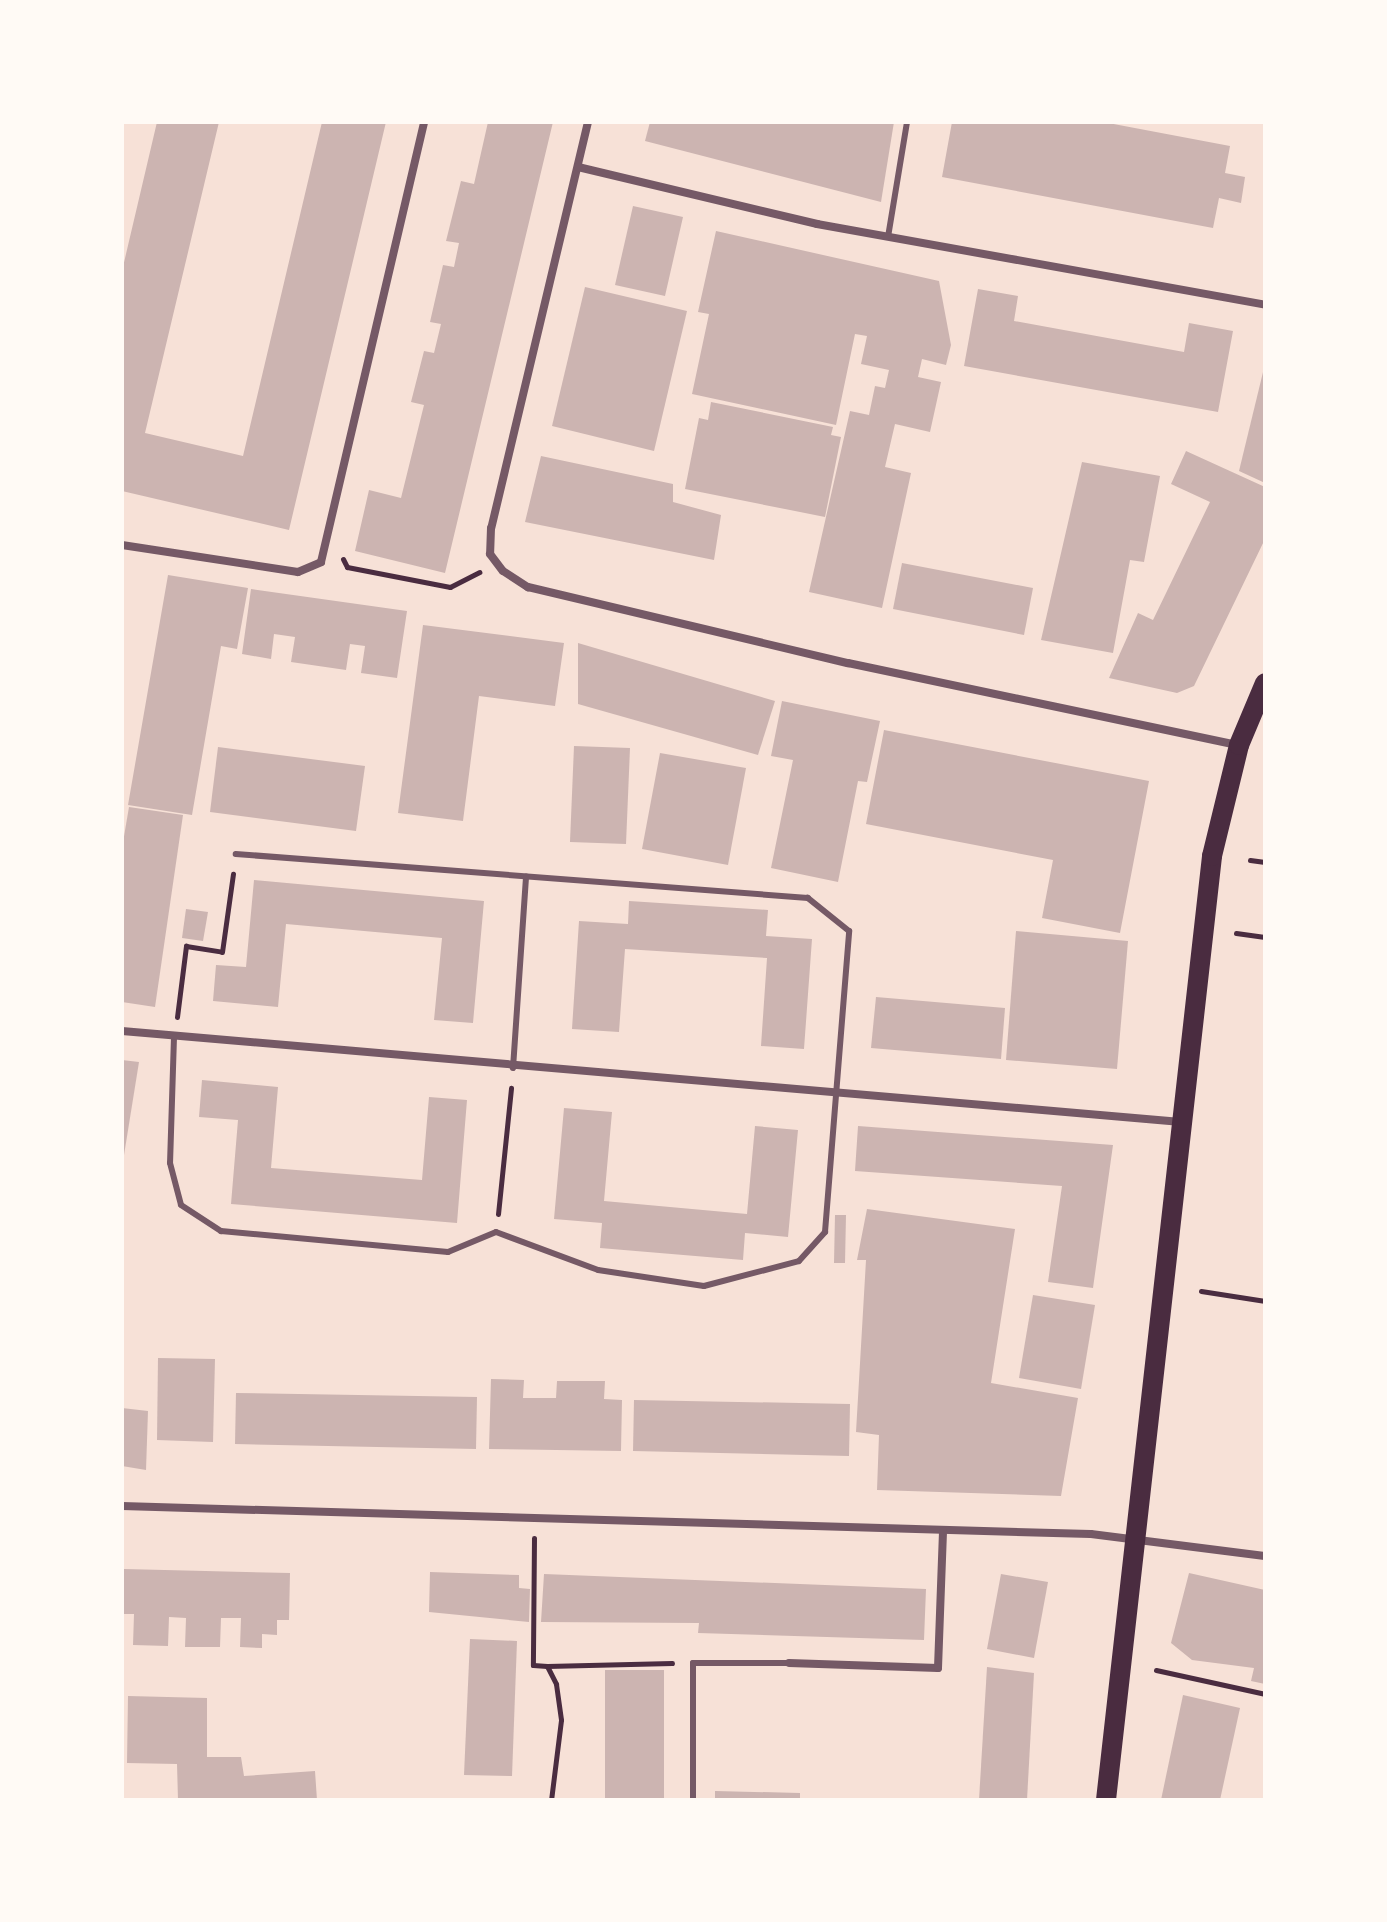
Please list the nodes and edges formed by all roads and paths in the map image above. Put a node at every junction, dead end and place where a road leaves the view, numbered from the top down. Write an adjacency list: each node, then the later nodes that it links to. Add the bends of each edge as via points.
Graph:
1 (424, 122): 7 (street, via 321,562 298,572)
2 (588, 122): 4 (street)
3 (907, 122): 5 (lane)
4 (578, 167): 5 (street); 9 (street, via 491,528)
5 (888, 237): 6 (street)
6 (1265, 305)
7 (122, 545)
8 (338, 547): 9 (path, via 347,567 450,587)
9 (493, 559): 11 (street, via 528,587)
10 (1265, 683): 11 (main road)
11 (1239, 745): 22 (main road, via 1212,856)
12 (236, 854): 15 (lane); 19 (path, via 222,952 186,946)
13 (1250, 860): 14 (path)
14 (1265, 862)
15 (526, 876): 20 (lane); 21 (lane, via 808,898 849,931)
16 (1236, 933): 17 (path)
17 (1265, 937)
18 (122, 1031): 19 (street)
19 (174, 1037): 20 (street); 23 (lane, via 170,1163 181,1205 194,1220 221,1231 397,1251 448,1252)
20 (513, 1068): 21 (street); 23 (path)
21 (842, 1093): 22 (street); 23 (lane, via 825,1232 799,1261 704,1286 647,1283)
22 (1183, 1122): 29 (main road)
23 (496, 1232)
24 (1201, 1291): 25 (path)
25 (1265, 1301)
26 (122, 1506): 27 (street)
27 (535, 1522): 28 (street); 33 (path, via 533,1665)
28 (943, 1531): 29 (street); 32 (street, via 938,1668)
29 (1134, 1537): 30 (street); 38 (main road)
30 (1265, 1556)
31 (693, 1663): 32 (lane); 33 (path); 37 (lane)
32 (789, 1663)
33 (547, 1666): 36 (path, via 561,1720)
34 (1156, 1670): 35 (path)
35 (1265, 1694)
36 (551, 1800)
37 (693, 1800)
38 (1106, 1800)

